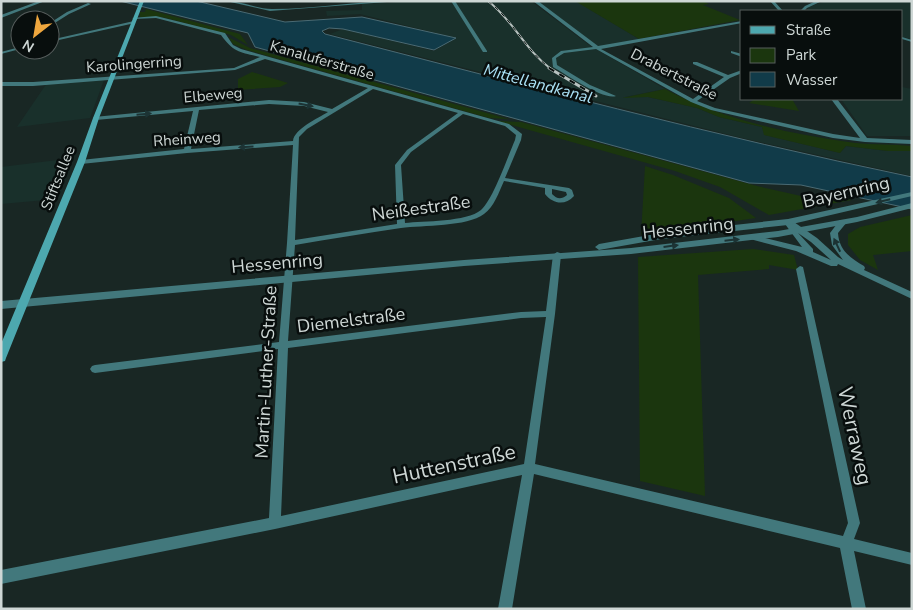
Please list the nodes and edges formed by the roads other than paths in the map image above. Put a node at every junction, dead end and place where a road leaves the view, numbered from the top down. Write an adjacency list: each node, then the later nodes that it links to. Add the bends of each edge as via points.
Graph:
1 (43, 1): 10 (street)
2 (141, 1): 12 (main road, Stiftsallee)
3 (228, 1): 4 (street, via 270,10)
4 (398, 1)
5 (453, 1): 16 (street)
6 (535, 1): 15 (street, Drabertstraße)
7 (820, 1): 9 (street)
8 (90, 4): 11 (street)
9 (803, 10)
10 (1, 17)
11 (60, 18)
12 (134, 20): 14 (street); 19 (street, Kanaluferstraße, via 156,17 223,34 234,48); 22 (main road, Stiftsallee)
13 (740, 22): 15 (street)
14 (60, 38)
15 (597, 48): 26 (street, via 563,52 553,61 569,76); 28 (street, Drabertstraße)
16 (485, 51)
17 (733, 52): 18 (street)
18 (740, 55)
19 (265, 57): 22 (street, Karolingerring, via 235,69); 25 (street, Kanaluferstraße)
20 (695, 62): 23 (street)
21 (740, 72): 23 (street)
22 (112, 77): 24 (street, Karolingerring); 32 (main road, Stiftsallee)
23 (728, 77): 28 (street)
24 (1, 84)
25 (373, 87): 30 (street); 31 (street, Kanaluferstraße)
26 (613, 96)
27 (835, 100): 34 (street)
28 (693, 101): 34 (street, Drabertstraße, via 754,120 812,133)
29 (196, 109): 30 (street, Elbeweg, one-way to 30, via 287,102); 32 (street, Elbeweg, one-way to 29); 37 (street)
30 (333, 111): 36 (street, via 305,128 296,136)
31 (462, 112): 33 (street, Kanaluferstraße); 45 (street, via 409,151 398,165)
32 (96, 118): 38 (main road, Stiftsallee)
33 (507, 125): 39 (street, Neißestraße, via 519,134)
34 (865, 140): 35 (street, Drabertstraße)
35 (912, 141)
36 (294, 144): 37 (street, Rheinweg, one-way to 37); 48 (street, Martin-Luther-Straße)
37 (187, 151): 38 (street, Rheinweg)
38 (81, 162): 55 (main road, Stiftsallee)
39 (501, 179): 40 (street); 45 (street, Neißestraße, via 481,214)
40 (549, 187)
41 (912, 194): 43 (street, Bayernring, one-way to 43)
42 (912, 205): 44 (street, Bayernring)
43 (788, 222): 46 (street); 49 (street, Hessenring, via 662,236)
44 (843, 222): 46 (street, Bayernring); 53 (street, one-way to 44, via 874,274 847,259 835,245 834,233)
45 (402, 226): 48 (street, Neißestraße)
46 (796, 230): 47 (street, Hessenring); 50 (street, via 805,247); 53 (street, via 835,259)
47 (753, 237): 49 (street, Hessenring, one-way to 47, via 631,251); 50 (street)
48 (291, 243): 52 (street, Martin-Luther-Straße)
49 (557, 255): 52 (street, Hessenring); 57 (street)
50 (816, 255): 53 (street)
51 (800, 269): 63 (street, Werraweg, via 854,523)
52 (288, 278): 55 (street, Hessenring); 58 (street, Martin-Luther-Straße)
53 (883, 284): 54 (street)
54 (912, 296)
55 (23, 302): 56 (street, Hessenring); 59 (main road, Stiftsallee)
56 (1, 305)
57 (551, 314): 58 (street, Diemelstraße); 61 (street)
58 (283, 345): 60 (street, Diemelstraße); 62 (street, Martin-Luther-Straße)
59 (1, 358)
60 (95, 369)
61 (530, 468): 62 (street, Huttenstraße); 63 (street, Huttenstraße); 66 (street)
62 (275, 522): 65 (street, Huttenstraße)
63 (846, 544): 64 (street, Huttenstraße); 67 (street, Werraweg)
64 (912, 559)
65 (1, 577)
66 (505, 609)
67 (859, 609)

